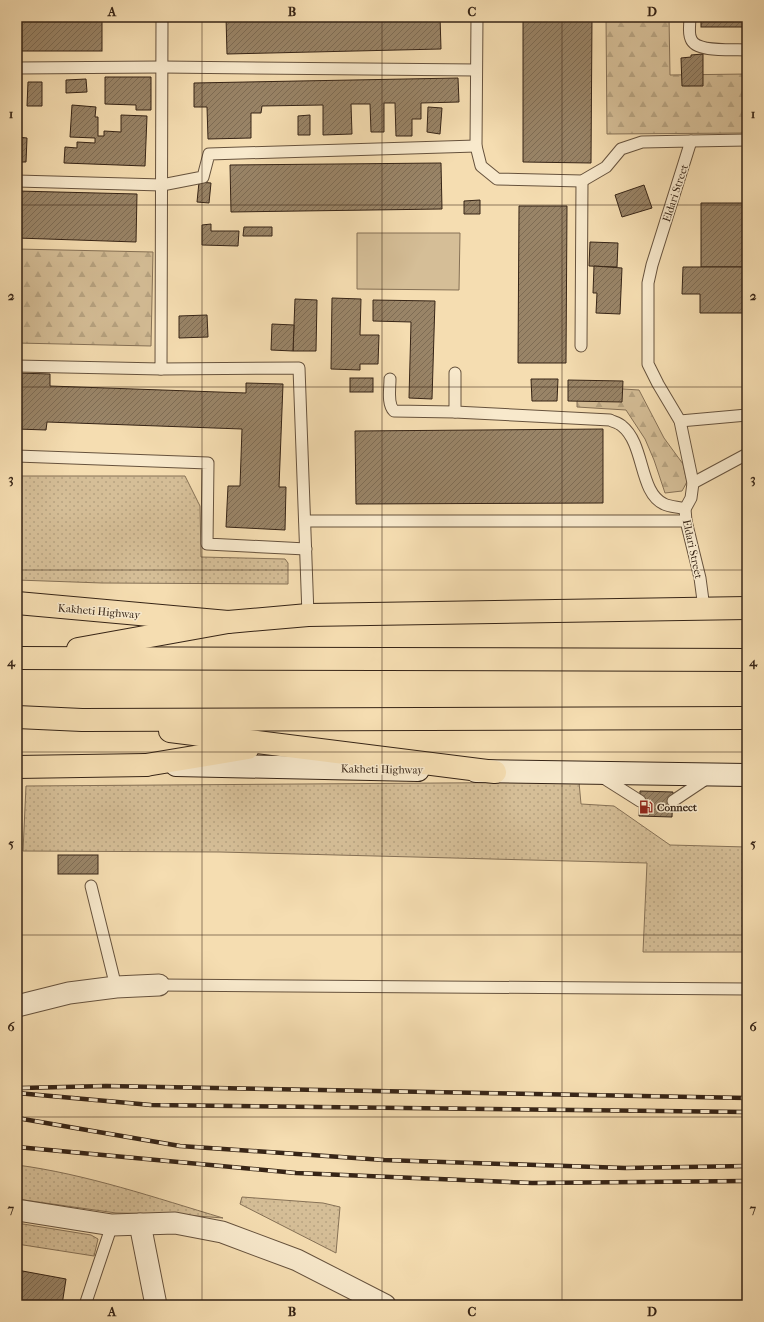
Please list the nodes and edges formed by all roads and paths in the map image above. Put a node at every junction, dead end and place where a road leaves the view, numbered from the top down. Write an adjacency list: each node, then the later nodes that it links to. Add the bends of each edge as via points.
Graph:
1 (162, 17): 5 (lane)
2 (477, 17): 7 (lane)
3 (690, 17): 4 (lane, via 690,37 693,44 701,48)
4 (747, 50)
5 (162, 67): 6 (lane); 7 (lane); 13 (lane)
6 (17, 68)
7 (476, 70): 10 (lane)
8 (747, 140): 9 (lane)
9 (691, 141): 12 (lane, via 642,142 621,149 606,167); 21 (lane, Eldari Street, via 648,283 648,364)
10 (476, 146): 12 (lane, via 481,166 497,179); 13 (lane, via 208,154 203,177)
11 (17, 181): 13 (lane)
12 (582, 181): 14 (lane)
13 (162, 185): 16 (lane)
14 (581, 346)
15 (17, 366): 16 (lane)
16 (161, 369): 26 (lane, via 299,368)
17 (455, 373): 19 (lane)
18 (390, 379): 19 (lane, via 390,402 394,412)
19 (455, 412): 25 (lane, via 610,420 622,426 630,436 655,498 664,504)
20 (747, 415): 21 (lane)
21 (680, 421): 24 (lane, Eldari Street)
22 (747, 454): 24 (lane)
23 (17, 456): 28 (lane, via 208,463 207,544)
24 (693, 483): 25 (lane, Eldari Street, via 691,498)
25 (685, 509): 27 (lane, Eldari Street)
26 (305, 521): 27 (lane); 28 (lane)
27 (686, 521): 30 (lane, Eldari Street, via 700,578)
28 (306, 549): 32 (lane)
29 (17, 603): 33 (main road, Kakheti Highway)
30 (704, 608): 31 (main road); 32 (main road)
31 (747, 608)
32 (308, 615): 33 (main road)
33 (228, 622): 34 (main road)
34 (20, 658): 35 (main road)
35 (747, 660)
36 (17, 717): 39 (main road)
37 (747, 718): 38 (main road)
38 (399, 719): 39 (main road); 40 (main road)
39 (82, 720): 40 (main road)
40 (272, 744): 41 (main road); 43 (main road)
41 (146, 765): 42 (main road, Kakheti Highway); 43 (street, Kakheti Highway)
42 (17, 767)
43 (495, 772): 44 (street, Kakheti Highway)
44 (596, 773): 45 (street, Kakheti Highway); 47 (lane)
45 (712, 774): 46 (street, Kakheti Highway); 48 (lane)
46 (747, 775)
47 (640, 801)
48 (673, 801)
49 (91, 886): 51 (lane)
50 (160, 985): 51 (street); 52 (lane)
51 (116, 987): 53 (street, via 69,993)
52 (747, 989)
53 (17, 1006)
54 (17, 1210): 56 (street)
55 (140, 1224): 56 (street); 58 (street); 59 (street, via 175,1223 222,1232 297,1260)
56 (112, 1225): 57 (lane)
57 (85, 1305)
58 (156, 1305)
59 (385, 1305)

